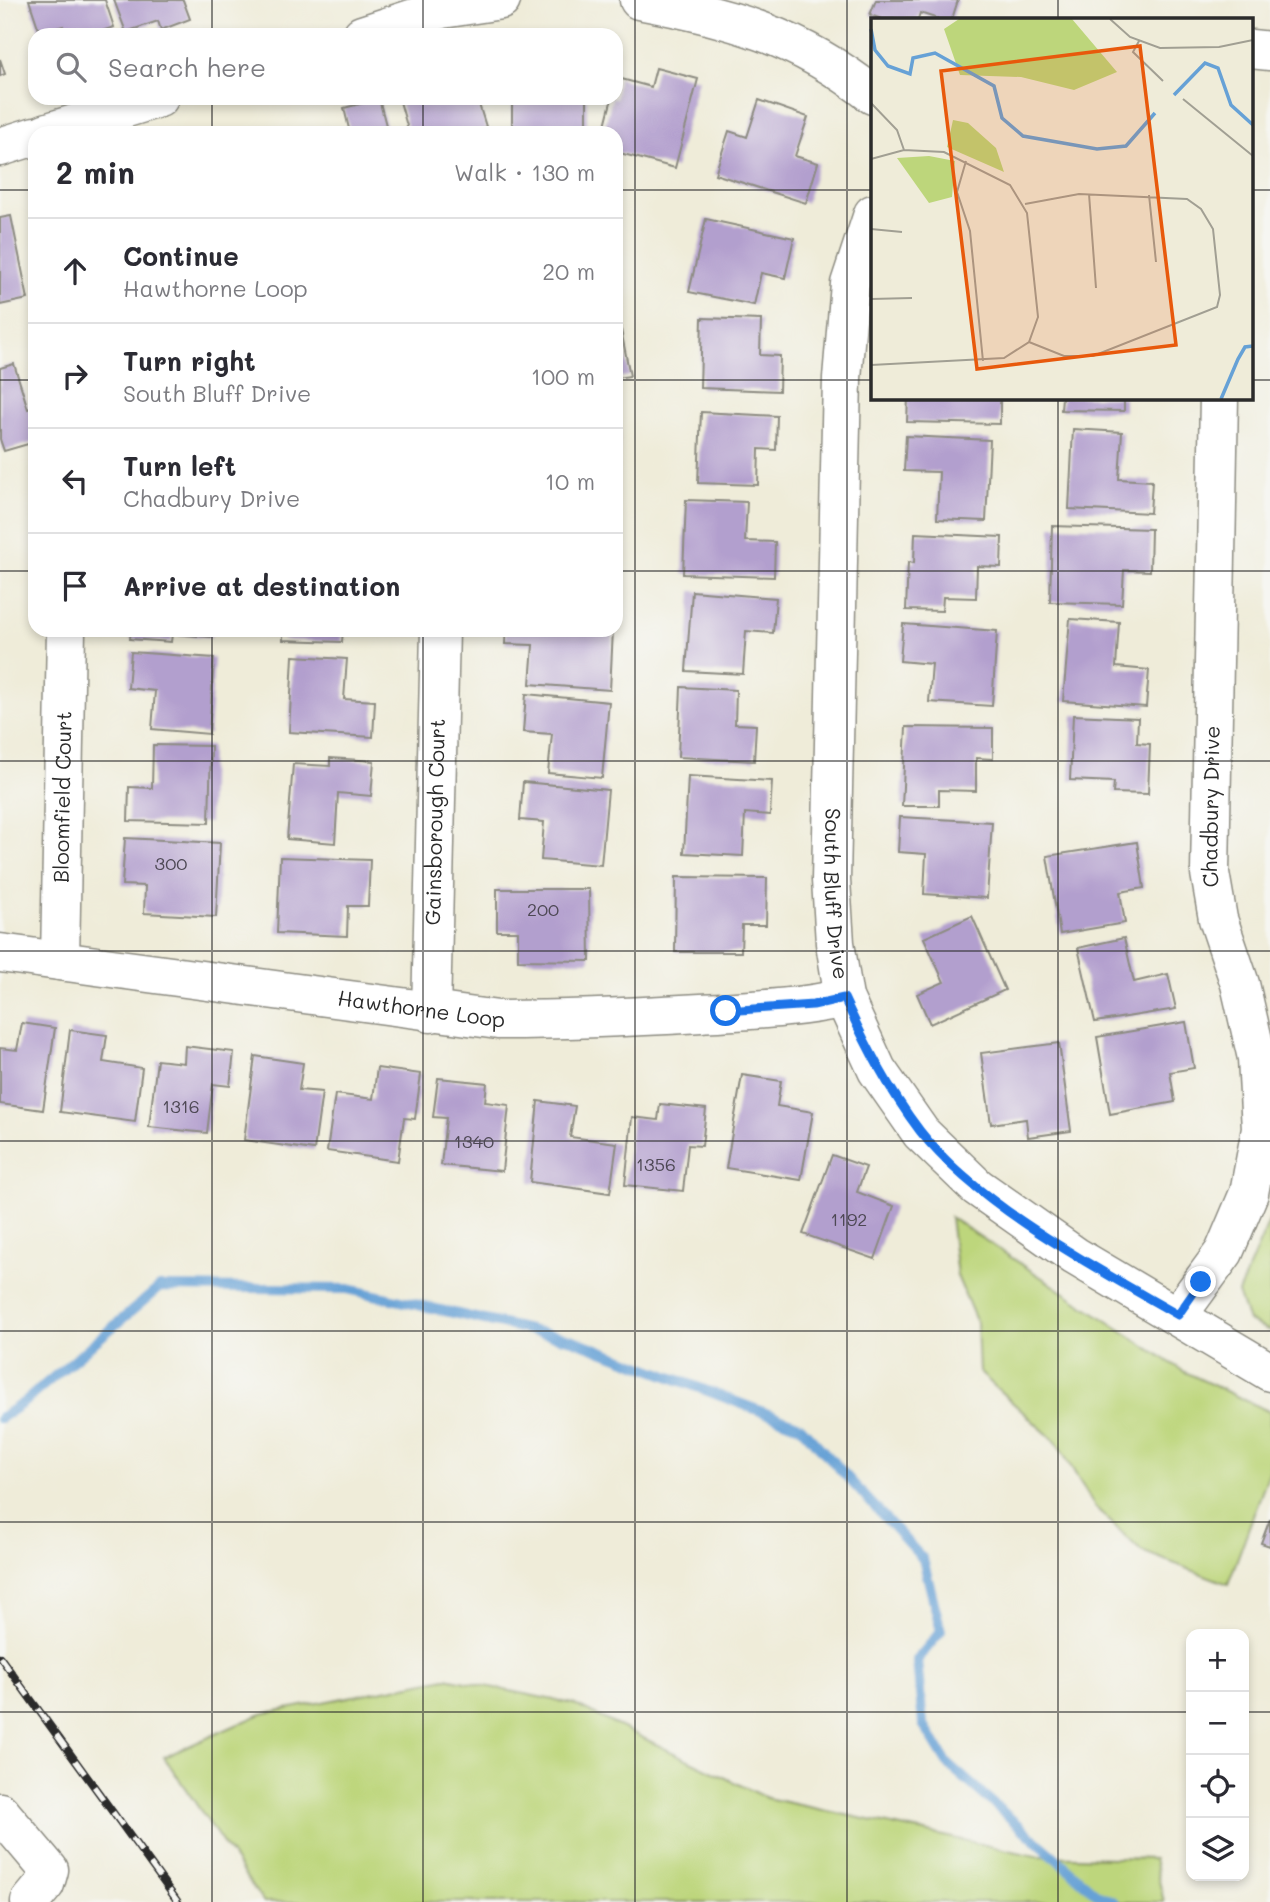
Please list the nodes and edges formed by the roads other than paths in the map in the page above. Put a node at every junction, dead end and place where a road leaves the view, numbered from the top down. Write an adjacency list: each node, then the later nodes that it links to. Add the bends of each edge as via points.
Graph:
1 (501, 0): 3 (street, via 442,9)
2 (639, 0): 6 (street, via 713,14 790,42 846,73)
3 (384, 28)
4 (1252, 49): 5 (street)
5 (1270, 51)
6 (871, 93)
7 (136, 105): 8 (street)
8 (68, 126)
9 (28, 138): 10 (street)
10 (0, 147)
11 (871, 220): 17 (street, South Bluff Drive, via 850,284 842,378 831,880)
12 (1219, 399): 19 (street, Chadbury Drive, via 1210,873 1218,919 1240,984 1257,1058 1261,1129 1249,1193 1224,1252)
13 (66, 637): 16 (street, Bloomfield Court)
14 (440, 637): 18 (street, Gainsborough Court)
15 (0, 953): 16 (street, Hawthorne Loop)
16 (60, 961): 18 (street, Hawthorne Loop)
17 (844, 998): 18 (street, Hawthorne Loop, via 813,1005 580,1020 498,1020); 19 (street, South Bluff Drive, via 877,1070 921,1133 977,1187 1075,1256)
18 (431, 1013)
19 (1178, 1315): 20 (street, South Bluff Drive)
20 (1270, 1372)
21 (0, 1812): 22 (street, via 49,1870 46,1884)
22 (30, 1902)

